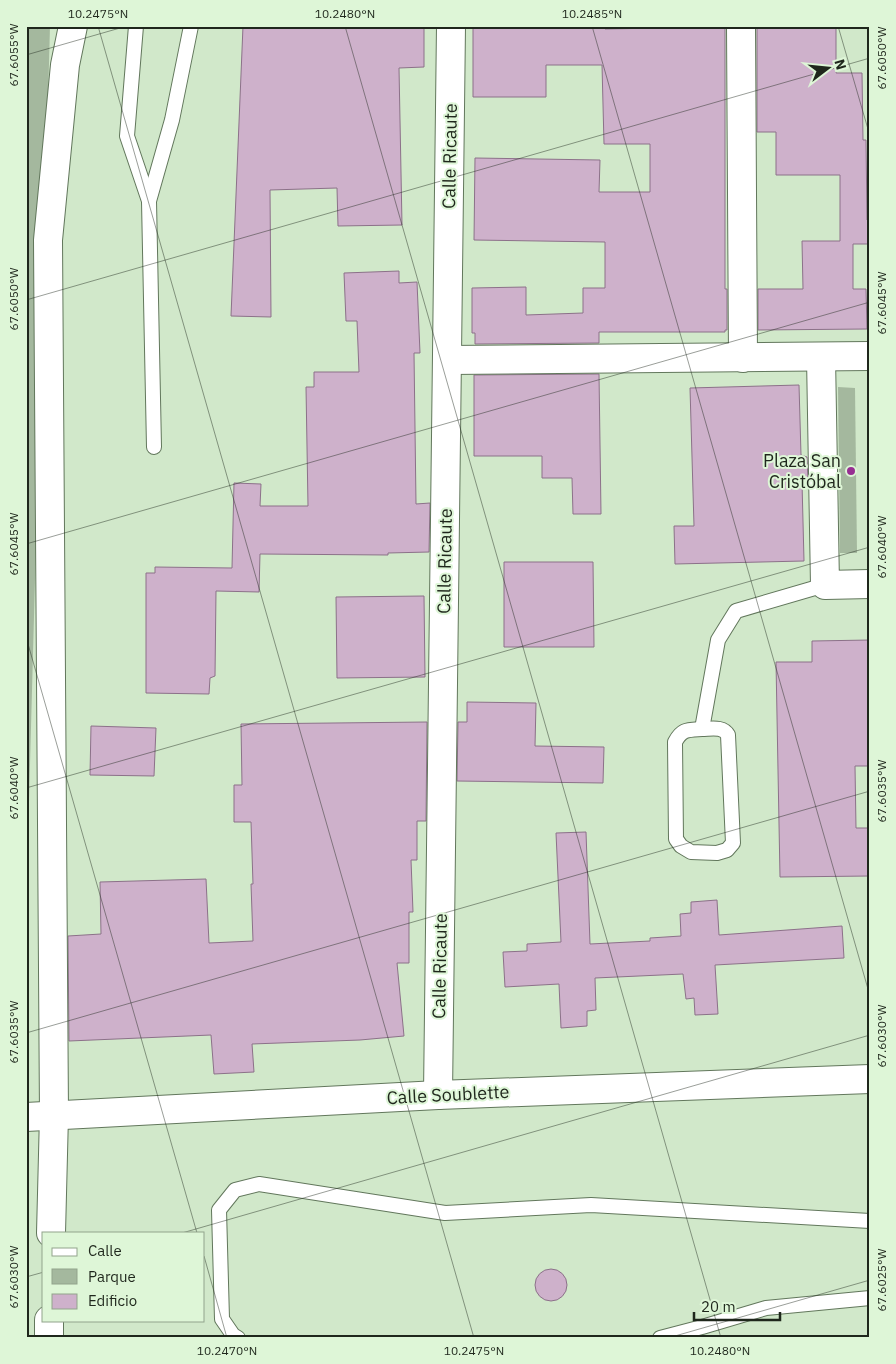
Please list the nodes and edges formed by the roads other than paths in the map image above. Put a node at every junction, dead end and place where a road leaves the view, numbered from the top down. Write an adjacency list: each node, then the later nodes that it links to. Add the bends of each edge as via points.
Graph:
1 (73, 26): 17 (street, via 65,65 48,240)
2 (136, 26): 6 (lane, via 127,136)
3 (191, 26): 6 (lane, via 172,120)
4 (451, 26): 10 (street, Calle Ricaute)
5 (741, 26): 9 (street)
6 (149, 201): 11 (lane)
7 (870, 356): 8 (street)
8 (821, 357): 9 (street); 13 (street)
9 (742, 358): 10 (street)
10 (448, 360): 16 (street, Calle Ricaute)
11 (154, 447)
12 (870, 584): 13 (street)
13 (825, 585): 14 (lane, via 736,611 718,640)
14 (702, 729): 14 (lane, via 687,730 675,742 676,839 691,852 717,853 727,850 733,843 728,735 719,728)
15 (870, 1079): 16 (street, Calle Soublette)
16 (438, 1095): 17 (street, Calle Soublette)
17 (54, 1116): 18 (street, Calle Soublette); 20 (street)
18 (26, 1117)
19 (870, 1220): 24 (lane, via 591,1205 445,1212 259,1184 235,1190 219,1210 222,1319)
20 (51, 1232)
21 (870, 1298): 25 (lane, via 766,1308)
22 (49, 1322): 23 (street)
23 (49, 1338)
24 (238, 1338)
25 (660, 1338)

